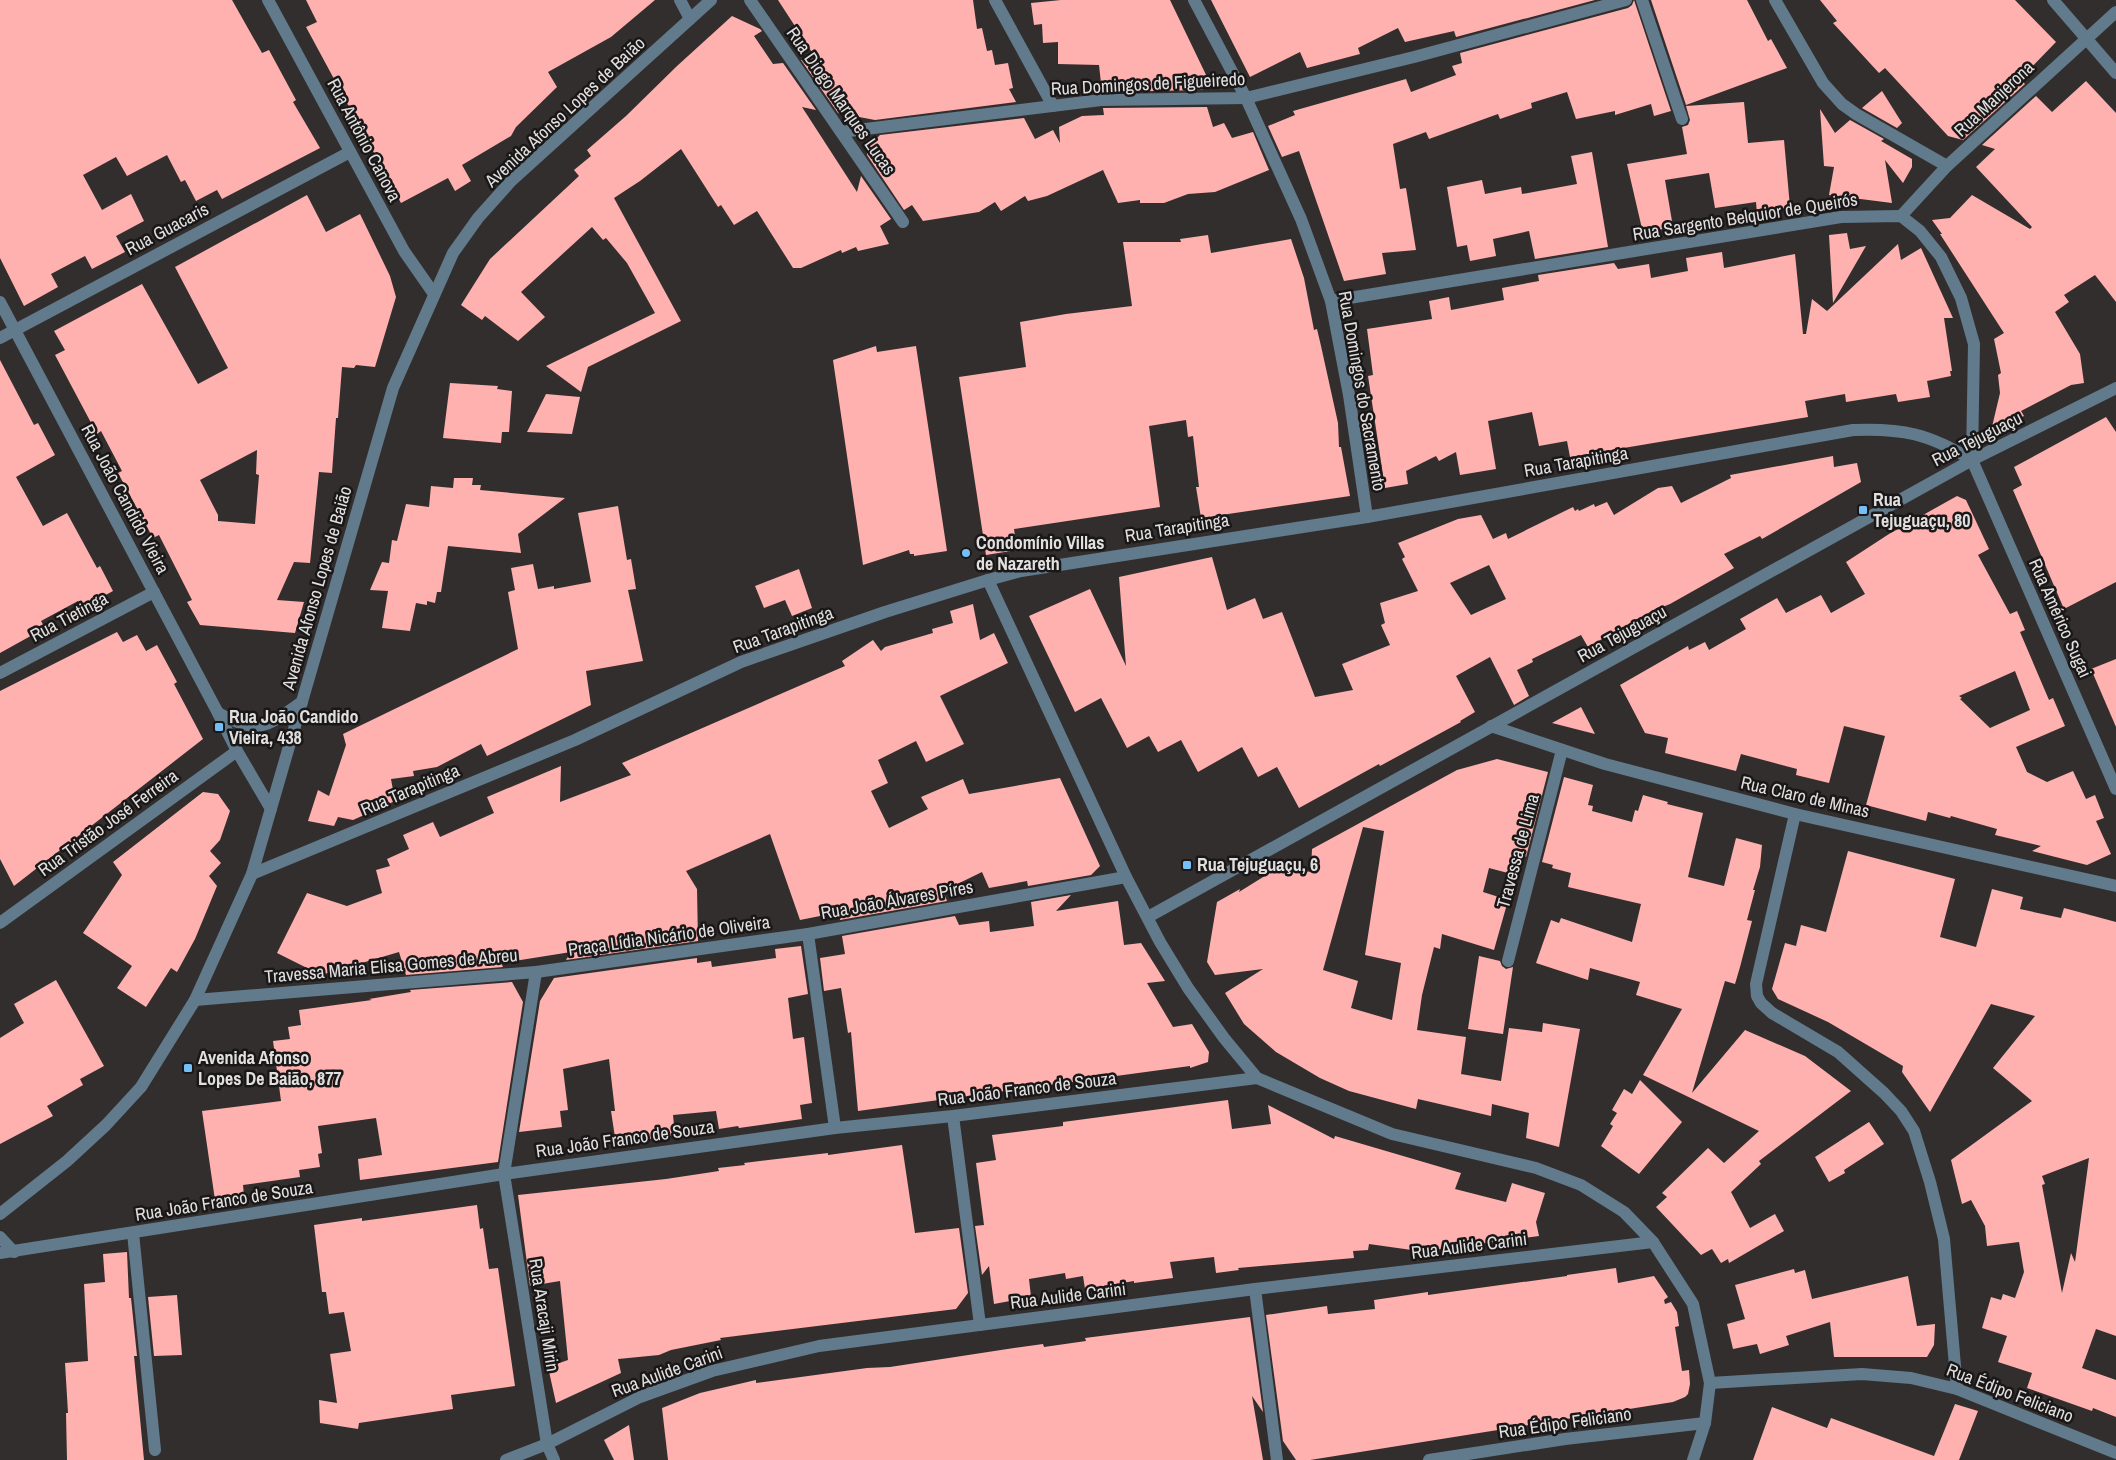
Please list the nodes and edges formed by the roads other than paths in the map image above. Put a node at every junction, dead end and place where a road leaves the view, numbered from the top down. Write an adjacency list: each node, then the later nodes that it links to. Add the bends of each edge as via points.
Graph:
1 (268, 0): 19 (street, Rua Antônio Canova)
2 (680, 0): 12 (street)
3 (711, 0): 12 (street, Avenida Afonso Lopes de Baião)
4 (750, 0): 18 (street, Rua Diogo Marques Lucas)
5 (995, 0): 16 (street)
6 (1194, 0): 15 (street, Rua Domingos do Sacramento)
7 (1626, 0): 15 (street, Rua Domingos de Figueiredo)
8 (1642, 0): 17 (street)
9 (1775, 0): 20 (street, via 1823,83 1842,104)
10 (2053, 0): 13 (street)
11 (2116, 12): 13 (street, Rua Manjerona)
12 (690, 19): 23 (street, Avenida Afonso Lopes de Baião, via 511,181 453,253)
13 (2086, 38): 14 (street); 20 (street, Rua Manjerona)
14 (2116, 73)
15 (1246, 98): 16 (street, Rua Domingos de Figueiredo, via 1101,100); 24 (street, Rua Domingos do Sacramento, via 1302,219)
16 (1053, 106): 18 (street, Rua Domingos de Figueiredo)
17 (1682, 119)
18 (841, 132): 22 (street, Rua Diogo Marques Lucas)
19 (350, 152): 23 (street, Rua Antônio Canova, via 404,251); 26 (street, Rua Guacaris)
20 (1947, 166): 21 (street, Rua Manjerona)
21 (1901, 216): 24 (street, Rua Sargento Belquior de Queirós, via 1841,217); 29 (street, via 1920,231 1941,257 1962,298 1974,344)
22 (903, 222)
23 (434, 294): 34 (street, Avenida Afonso Lopes de Baião, via 393,388)
24 (1332, 301): 30 (street, Rua Domingos do Sacramento)
25 (0, 302): 26 (street, Rua João Candido Vieira)
26 (15, 330): 27 (street, Rua Guacaris); 32 (street, Rua João Candido Vieira)
27 (0, 338)
28 (2116, 388): 29 (street, Rua Tejuguaçu)
29 (1972, 460): 30 (street, Rua Tarapitinga, via 1946,444 1917,434 1885,429 1853,430); 36 (street, Rua Tejuguaçu); 39 (street, Rua Américo Sugai)
30 (1366, 517): 31 (street, Rua Tarapitinga, via 1021,571)
31 (988, 580): 42 (street, Rua Tarapitinga, via 741,662 575,740); 43 (street)
32 (154, 592): 33 (street, Rua Tietinga); 35 (street, Rua João Candido Vieira)
33 (0, 673)
34 (302, 702): 35 (street, via 272,723 258,727 238,724); 40 (street, Avenida Afonso Lopes de Baião)
35 (218, 713): 38 (street, Rua João Candido Vieira)
36 (1491, 726): 37 (street, Rua Claro de Minas); 45 (street, Rua Tejuguaçu)
37 (1562, 750): 41 (street, Rua Claro de Minas); 48 (street, Travessa de Lima)
38 (237, 751): 40 (street, Rua João Candido Vieira); 46 (street, Rua Tristão José Ferreira)
39 (2116, 789)
40 (271, 809): 42 (street, Avenida Afonso Lopes de Baião)
41 (1795, 814): 44 (street, Rua Claro de Minas); 64 (street, via 1756,984 1757,996 1772,1013 1838,1052 1884,1093 1914,1131 1944,1239)
42 (252, 874): 50 (street, Avenida Afonso Lopes de Baião)
43 (1126, 877): 45 (street); 47 (street, Rua João Álvares Píres)
44 (2116, 886)
45 (1148, 917): 51 (street, via 1188,988)
46 (0, 923)
47 (808, 934): 49 (street, Praça Lídia Nicário de Oliveira); 53 (street, Rua João Álvares Píres)
48 (1508, 961)
49 (536, 972): 50 (street, Travessa Maria Elisa Gomes de Abreu); 54 (street, Travessa Maria Elisa Gomes de Abreu)
50 (195, 1000): 55 (street, Avenida Afonso Lopes de Baião, via 135,1094 67,1161)
51 (1256, 1078): 52 (street, Rua João Franco de Souza); 58 (street, via 1392,1134 1536,1168 1581,1185 1624,1212)
52 (952, 1116): 53 (street, Rua João Franco de Souza); 62 (street)
53 (835, 1128): 54 (street, Rua João Franco de Souza)
54 (504, 1174): 56 (street, Rua João Franco de Souza); 66 (street, Rua Aracaji Mirin)
55 (0, 1214)
56 (133, 1233): 59 (street, Rua João Franco de Souza); 67 (street)
57 (0, 1237): 59 (street)
58 (1653, 1242): 61 (street, Rua Aulide Carini); 63 (street, via 1693,1304)
59 (14, 1252): 60 (street, Rua João Franco de Souza)
60 (0, 1254)
61 (1255, 1289): 62 (street, Rua Aulide Carini); 71 (street)
62 (980, 1325): 66 (street, Rua Aulide Carini, via 819,1346 712,1371 640,1397)
63 (1710, 1383): 64 (street, Rua Édipo Feliciano, via 1862,1374 1911,1378); 65 (street)
64 (1957, 1389): 68 (street, Rua Édipo Feliciano)
65 (1705, 1423): 72 (street, Rua Édipo Feliciano, via 1565,1439); 73 (street)
66 (547, 1444): 69 (street, Rua Aulide Carini); 70 (street, Rua Aracaji Mirin)
67 (155, 1450)
68 (2116, 1453)
69 (506, 1460)
70 (554, 1460)
71 (1277, 1460)
72 (1429, 1460)
73 (1693, 1460)

